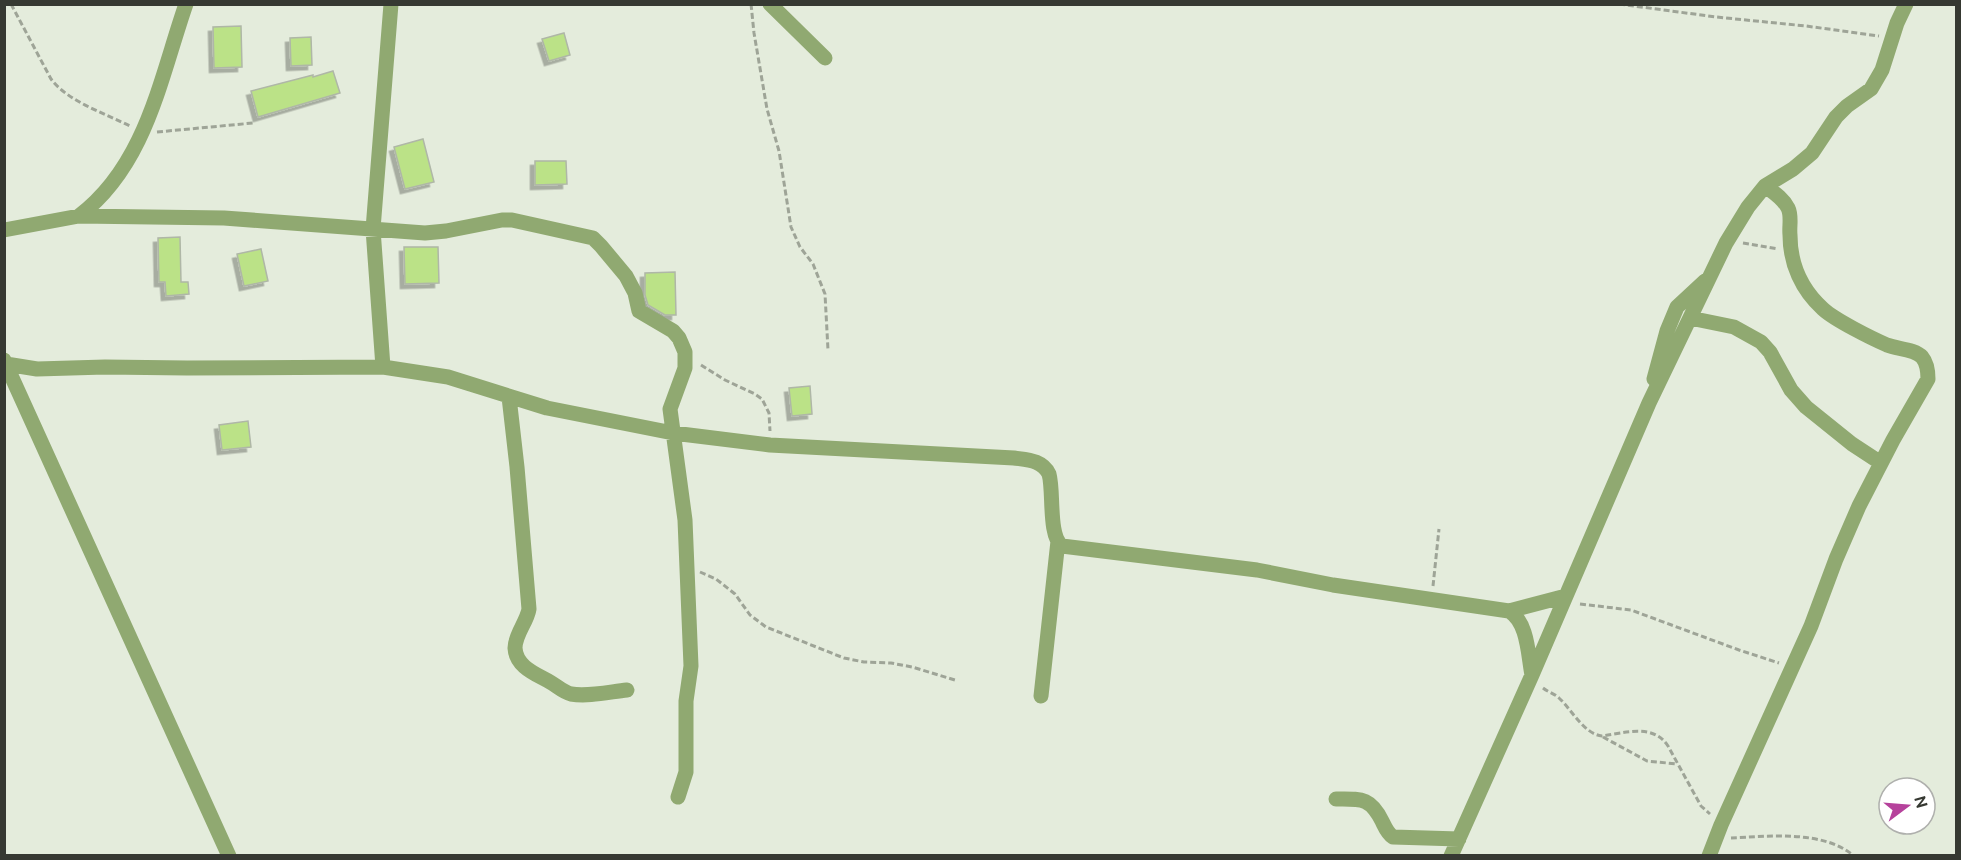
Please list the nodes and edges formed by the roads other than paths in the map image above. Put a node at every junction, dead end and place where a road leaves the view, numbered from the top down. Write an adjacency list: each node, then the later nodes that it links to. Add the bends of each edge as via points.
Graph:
1 (186, 4): 7 (street, via 143,133 110,187)
2 (391, 4): 8 (street)
3 (770, 4): 5 (street)
4 (1906, 4): 6 (street, via 1871,89 1836,117 1812,153)
5 (825, 58)
6 (1765, 186): 10 (street, via 1748,207); 17 (street, via 1781,198 1790,212 1795,267 1807,291 1825,311 1889,345 1918,354 1925,363 1927,383)
7 (79, 216): 8 (street, via 224,218); 9 (street)
8 (373, 229): 13 (street); 16 (street, via 436,232 512,220 593,238 626,276 641,313 673,331 685,352 685,368 671,403)
9 (4, 230)
10 (1710, 276): 11 (street); 15 (street, via 1682,300 1673,315)
11 (1690, 318): 15 (street); 17 (street, via 1734,327 1761,342 1806,407)
12 (5, 362): 13 (street, via 37,369); 27 (street)
13 (383, 367): 14 (street, via 448,377)
14 (508, 397): 16 (street); 22 (street, via 529,609 516,639 518,657 526,668 566,692)
15 (1649, 403): 19 (street)
16 (673, 433): 18 (street, via 770,445 1032,461 1049,474); 24 (street, via 686,520 691,666 686,701 686,772)
17 (1881, 463): 29 (street)
18 (1058, 541): 20 (street, via 1062,546 1257,570); 23 (street)
19 (1564, 599): 20 (street); 21 (street)
20 (1509, 610): 21 (street, via 1521,624)
21 (1532, 675): 26 (street)
22 (627, 690)
23 (1041, 696)
24 (678, 797)
25 (1336, 799): 26 (street, via 1370,804 1393,837)
26 (1459, 839): 28 (street)
27 (229, 855)
28 (1451, 855)
29 (1709, 855)

